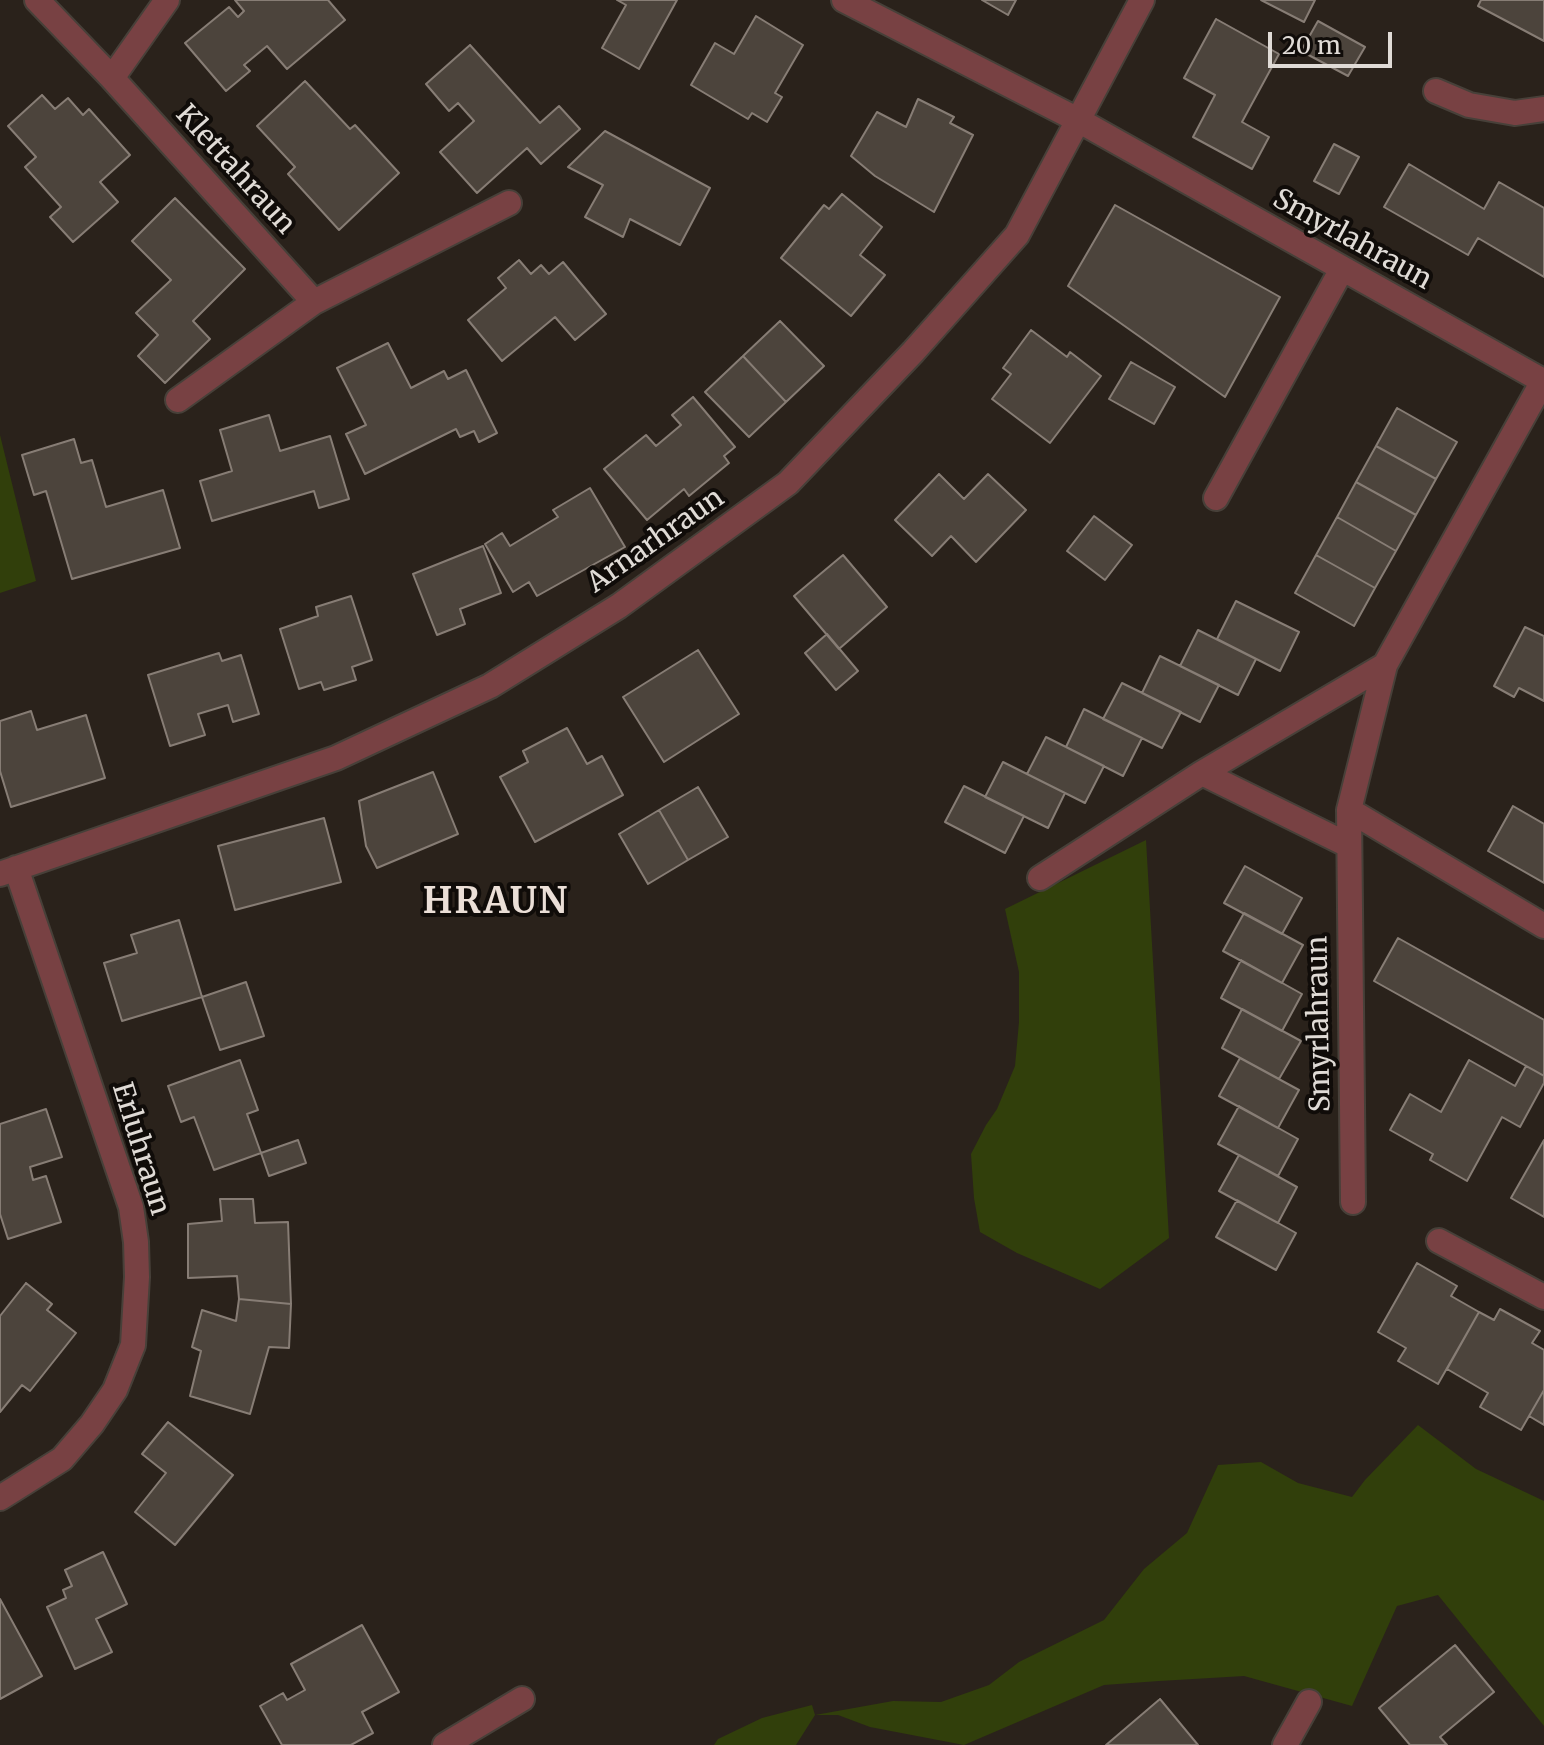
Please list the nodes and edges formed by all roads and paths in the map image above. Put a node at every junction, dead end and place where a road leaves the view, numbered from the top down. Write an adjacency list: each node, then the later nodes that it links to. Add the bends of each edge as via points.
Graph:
1 (37, 0): 5 (street, Klettahraun)
2 (167, 0): 5 (street)
3 (844, 0): 8 (street, Smyrlahraun)
4 (1142, 0): 8 (street, Arnarhraun)
5 (112, 78): 11 (street, Klettahraun)
6 (1436, 91): 7 (street, via 1469,105 1515,113)
7 (1544, 109)
8 (1078, 120): 10 (street, Smyrlahraun); 18 (street, Arnarhraun, via 1017,235 913,352 788,483 619,606 490,686 336,758)
9 (509, 203): 11 (street)
10 (1342, 269): 13 (street); 14 (street, Smyrlahraun, via 1543,381)
11 (314, 302): 12 (street)
12 (178, 400)
13 (1216, 498)
14 (1385, 665): 15 (street); 16 (street, Smyrlahraun)
15 (1202, 773): 17 (street); 19 (street)
16 (1349, 810): 17 (street, Smyrlahraun); 20 (street)
17 (1348, 845): 21 (street, Smyrlahraun)
18 (8, 871): 24 (street, Erluhraun, via 131,1207 137,1277 133,1345 115,1390 62,1459)
19 (1040, 878)
20 (1544, 926)
21 (1353, 1202)
22 (1439, 1241): 23 (street)
23 (1544, 1297)
24 (0, 1498)
25 (522, 1699): 27 (street)
26 (1309, 1702): 28 (street)
27 (445, 1745)
28 (1285, 1745)

